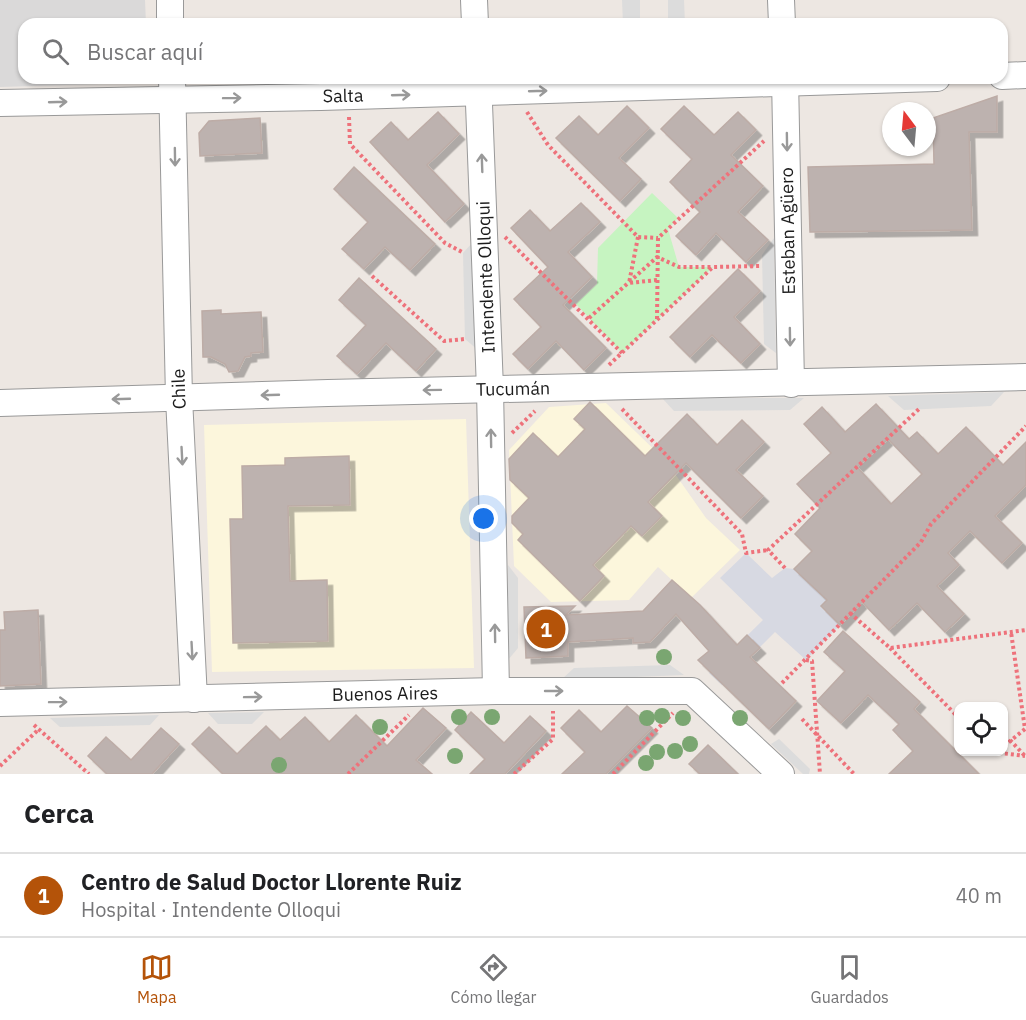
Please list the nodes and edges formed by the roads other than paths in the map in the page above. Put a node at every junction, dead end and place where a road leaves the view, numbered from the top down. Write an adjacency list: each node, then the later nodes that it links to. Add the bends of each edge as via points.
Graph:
1 (170, 0): 4 (street)
2 (474, 0): 5 (street)
3 (781, 0): 6 (street)
4 (171, 18)
5 (475, 18)
6 (782, 18)
7 (1026, 75): 8 (street)
8 (1008, 76)
9 (556, 84): 11 (street, Salta, one-way to 9)
10 (786, 84): 15 (street, Esteban Agüero, one-way to 15)
11 (479, 85): 12 (street, Salta, one-way to 11); 16 (street, Intendente Olloqui, one-way to 11)
12 (173, 88): 13 (street, Salta, one-way to 12); 17 (street, Chile, one-way to 17)
13 (0, 104)
14 (1026, 377): 15 (street, Tucumán)
15 (791, 384): 16 (street, Tucumán)
16 (490, 389): 17 (street, Tucumán, one-way to 17); 19 (street, Intendente Olloqui, one-way to 16)
17 (179, 398): 18 (street, Tucumán, one-way to 18); 20 (street, Chile, one-way to 20)
18 (0, 403)
19 (496, 691): 20 (street, Buenos Aires, one-way to 19); 22 (street, Buenos Aires, one-way to 22, via 692,691)
20 (195, 699): 21 (street, Buenos Aires, one-way to 20)
21 (0, 703)
22 (781, 774)

